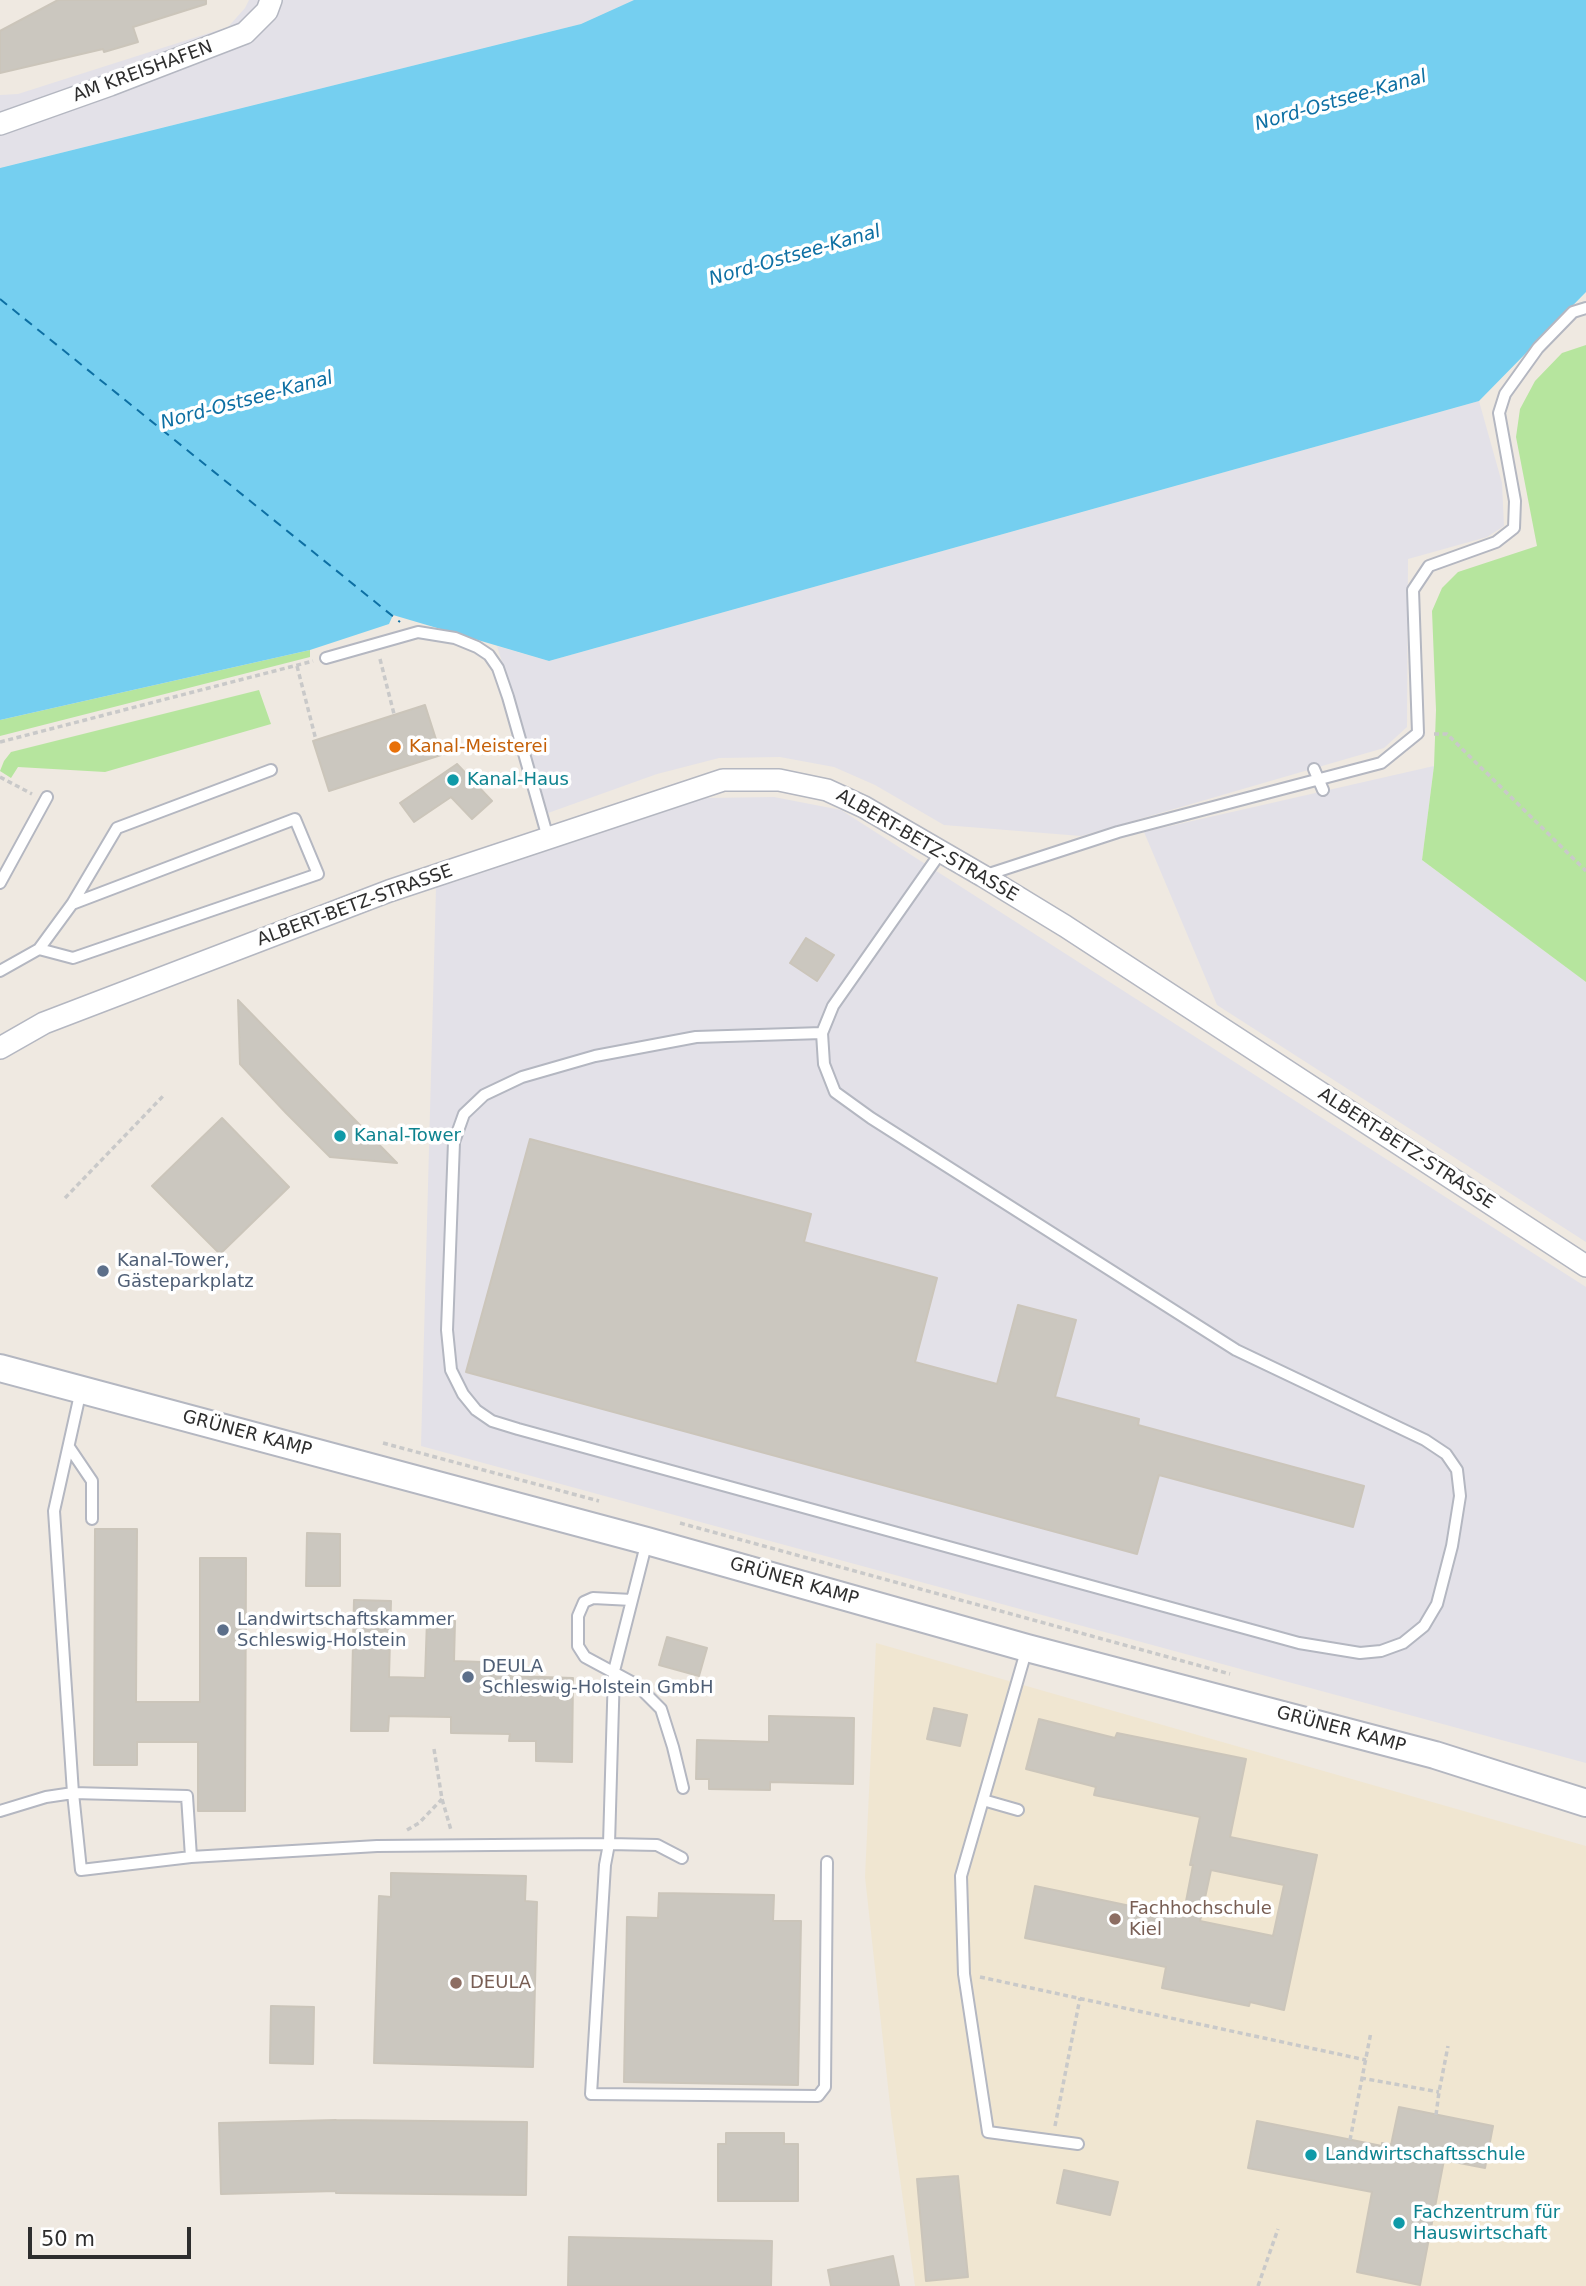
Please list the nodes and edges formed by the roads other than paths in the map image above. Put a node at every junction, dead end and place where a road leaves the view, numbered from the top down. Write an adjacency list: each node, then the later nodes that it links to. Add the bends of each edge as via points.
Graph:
1 (271, 0): 2 (street, AM KREISHAFEN, via 267,11 245,33)
2 (0, 124)
3 (1586, 308): 9 (lane, via 1573,312 1538,348 1505,394 1499,413 1515,501 1514,528 1496,542 1429,566 1413,590 1418,733 1381,763 1118,832)
4 (326, 658): 7 (lane, via 418,632 456,638 489,655 509,697)
5 (271, 770): 11 (lane, via 117,828)
6 (46, 799): 10 (lane)
7 (548, 838): 8 (street, ALBERT-BETZ-STRASSE, via 723,780 779,780 827,790); 15 (street, ALBERT-BETZ-STRASSE, via 388,891 44,1023)
8 (941, 852): 9 (street, ALBERT-BETZ-STRASSE); 14 (lane, via 833,1006)
9 (983, 876): 16 (street, ALBERT-BETZ-STRASSE)
10 (0, 883)
11 (72, 904): 12 (lane); 12 (lane, via 295,819 318,874 73,958)
12 (39, 949): 13 (lane)
13 (0, 971)
14 (822, 1033): 14 (lane, via 824,1064 835,1093 871,1118 1236,1350 1446,1454 1457,1470 1460,1496 1437,1604 1424,1626 1403,1643 1381,1651 1360,1653 1299,1643 518,1429 476,1410 452,1370 447,1330 454,1142 464,1114 484,1095 522,1077 595,1056 696,1037)
15 (0, 1048)
16 (1586, 1265)
17 (0, 1368): 18 (street, GRÜNER KAMP)
18 (81, 1389): 19 (lane); 21 (street, GRÜNER KAMP)
19 (69, 1447): 20 (lane, via 92,1481); 26 (lane, via 54,1511)
20 (92, 1519)
21 (646, 1541): 22 (lane); 23 (street, GRÜNER KAMP)
22 (632, 1600): 24 (lane); 24 (lane, via 593,1598 580,1608 580,1653)
23 (1027, 1648): 27 (lane); 28 (street, GRÜNER KAMP, via 1434,1755)
24 (614, 1671): 25 (lane, via 637,1685 661,1709); 31 (lane)
25 (683, 1788)
26 (73, 1793): 30 (lane); 32 (lane, via 187,1796); 32 (lane, via 81,1870)
27 (984, 1800): 29 (lane); 35 (lane, via 961,1876 964,1974 988,2132)
28 (1586, 1803)
29 (1018, 1810)
30 (0, 1811)
31 (608, 1844): 32 (lane, via 377,1846); 33 (lane, via 657,1845); 34 (lane, via 591,2094 818,2095 825,2087)
32 (191, 1857)
33 (682, 1858)
34 (827, 1862)
35 (1078, 2144)

